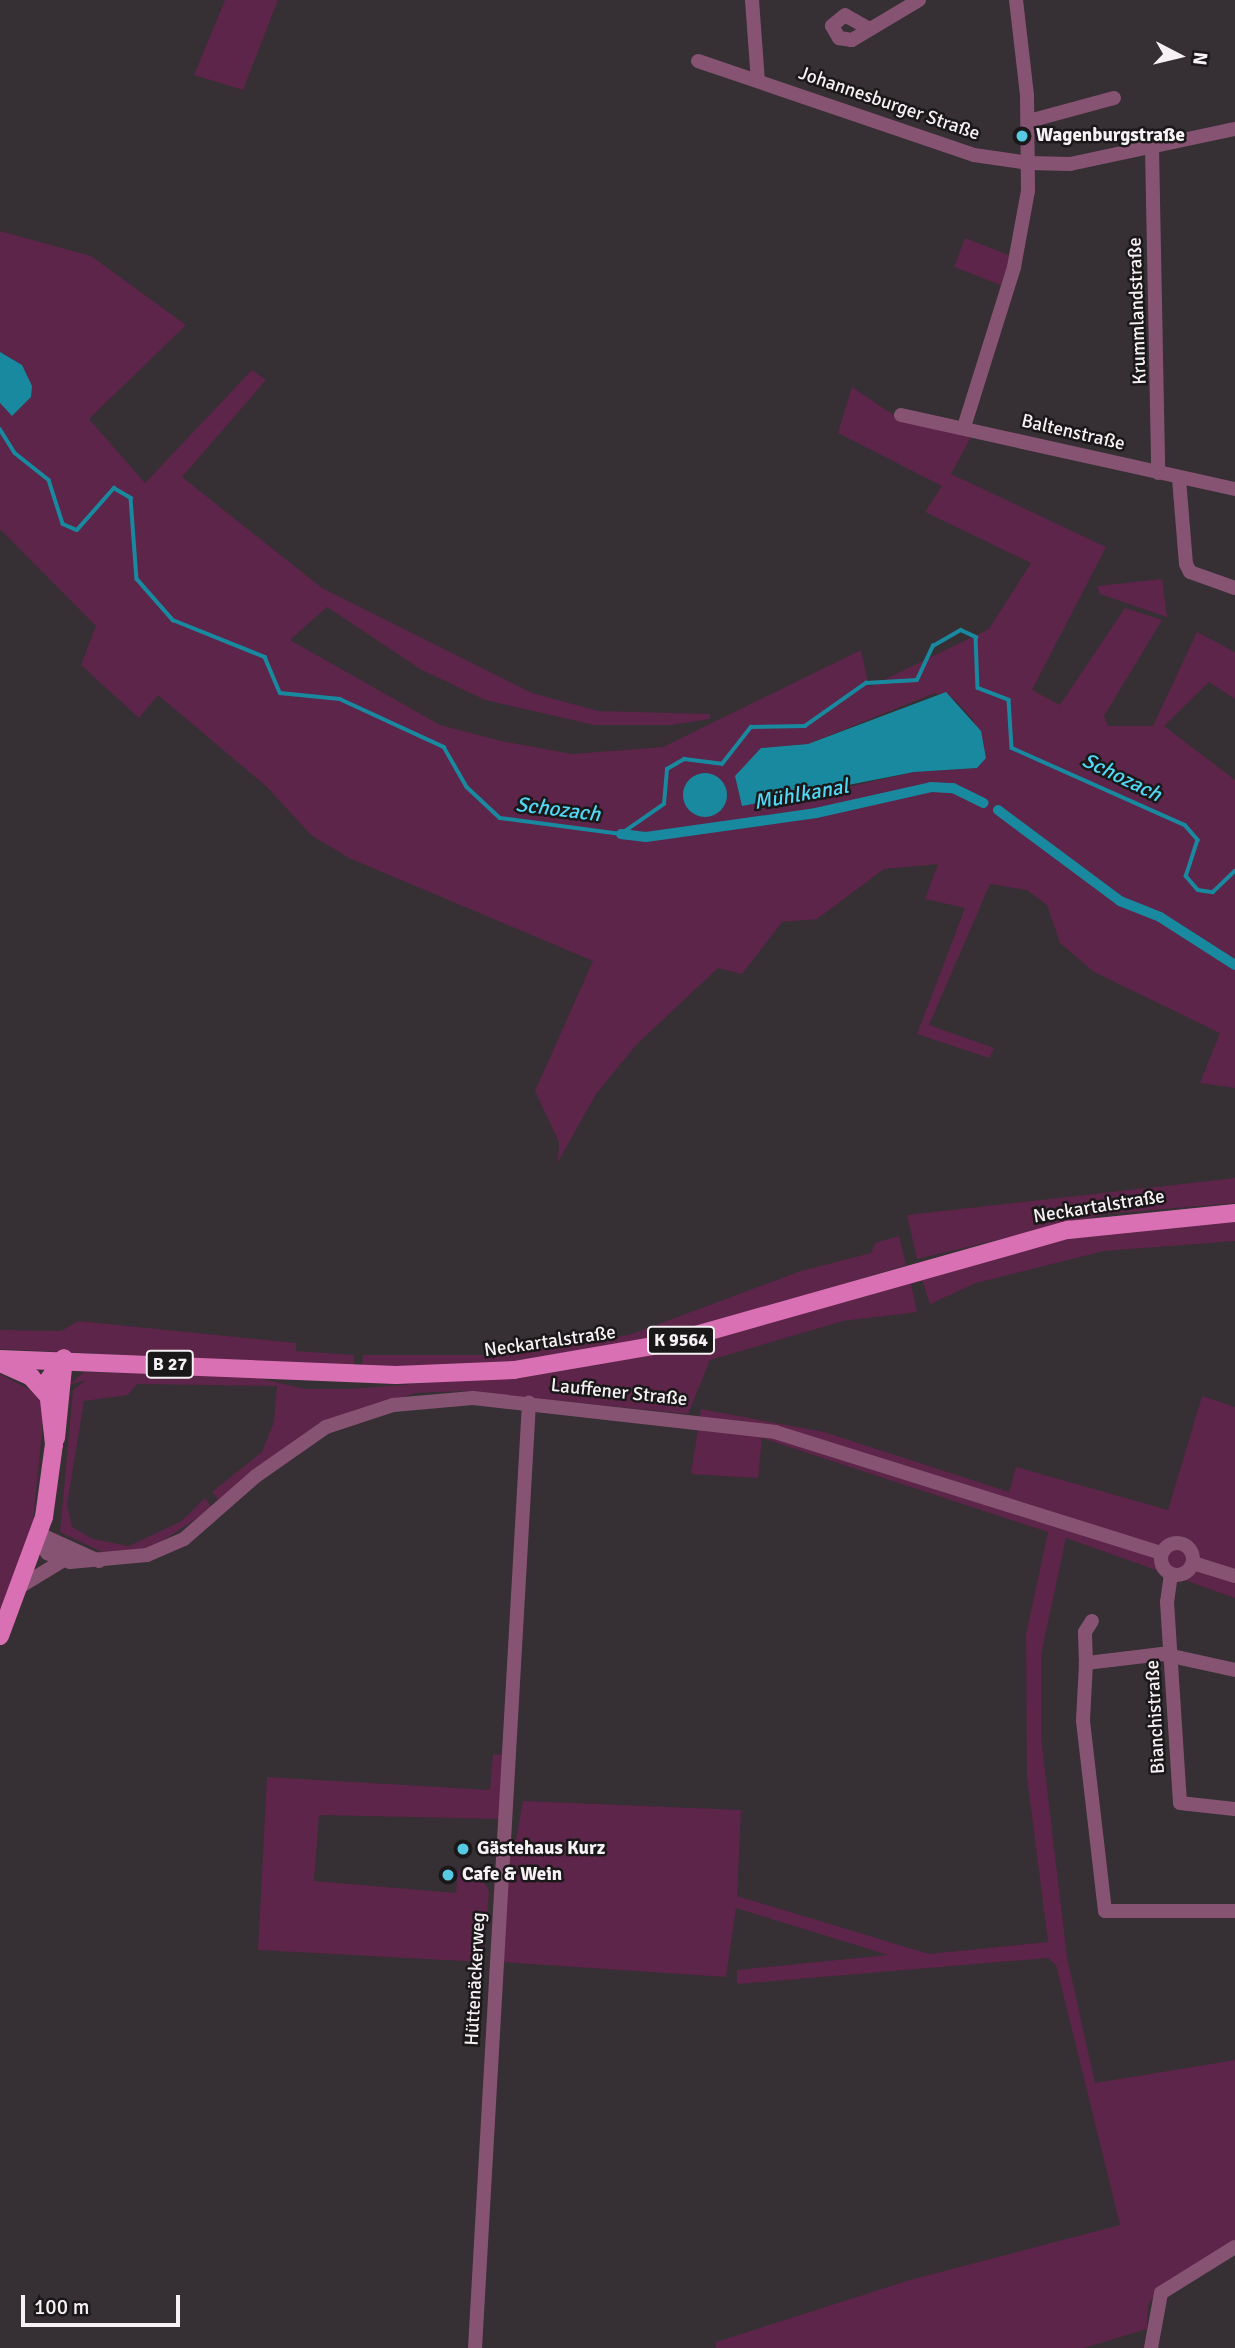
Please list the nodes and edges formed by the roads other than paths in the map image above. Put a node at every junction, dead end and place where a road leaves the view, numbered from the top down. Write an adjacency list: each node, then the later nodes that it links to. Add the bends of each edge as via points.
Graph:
1 (752, 0): 6 (street)
2 (919, 0): 4 (street)
3 (1016, 0): 8 (street)
4 (868, 28)
5 (698, 61): 6 (street, Johannesburger Straße)
6 (758, 81): 11 (street, Johannesburger Straße, via 974,155)
7 (1114, 98): 8 (street)
8 (1029, 121): 11 (street)
9 (1235, 130): 10 (street, Johannesburger Straße)
10 (1152, 147): 11 (street, Johannesburger Straße, via 1070,164); 14 (street, Krummlandstraße)
11 (1029, 163): 13 (street, via 1014,267)
12 (901, 415): 13 (street, Baltenstraße)
13 (964, 427): 14 (street, Baltenstraße)
14 (1158, 473): 15 (street, Baltenstraße)
15 (1179, 479): 16 (street, Baltenstraße); 17 (street, via 1190,572)
16 (1235, 489)
17 (1235, 588)
18 (1235, 1213): 21 (main road, Neckartalstraße / K 9564, via 1068,1230 664,1344 448,1375)
19 (64, 1358): 20 (main road, B 27); 21 (main road, Neckartalstraße / B 27); 22 (main road, via 50,1372); 24 (main road)
20 (0, 1361): 22 (main road, via 35,1380)
21 (343, 1373)
22 (47, 1395): 24 (main road)
23 (529, 1403): 26 (street, Lauffener Straße, via 775,1432); 28 (street, Lauffener Straße, via 444,1398 375,1409 294,1446 184,1539 147,1555); 41 (street, Hüttenäckerweg)
24 (54, 1444): 25 (main road)
25 (39, 1534): 27 (street, via 47,1553); 28 (street); 32 (main road)
26 (1161, 1553): 29 (street, Lauffener Straße, via 1182,1543); 30 (street, via 1162,1566)
27 (64, 1560): 28 (street, Lauffener Straße); 32 (street)
28 (100, 1562)
29 (1193, 1563): 30 (street, via 1185,1573); 31 (street, Lauffener Straße)
30 (1171, 1574): 35 (street, Bianchistraße)
31 (1235, 1576)
32 (21, 1586): 34 (main road)
33 (1092, 1621): 36 (street, via 1085,1632)
34 (0, 1636)
35 (1172, 1655): 36 (street); 37 (street); 38 (street, Bianchistraße, via 1180,1803)
36 (1086, 1663): 39 (street, via 1085,1754 1105,1911)
37 (1235, 1670)
38 (1235, 1809)
39 (1235, 1911)
40 (1235, 2248): 42 (street, via 1161,2293)
41 (475, 2348)
42 (1151, 2348)

